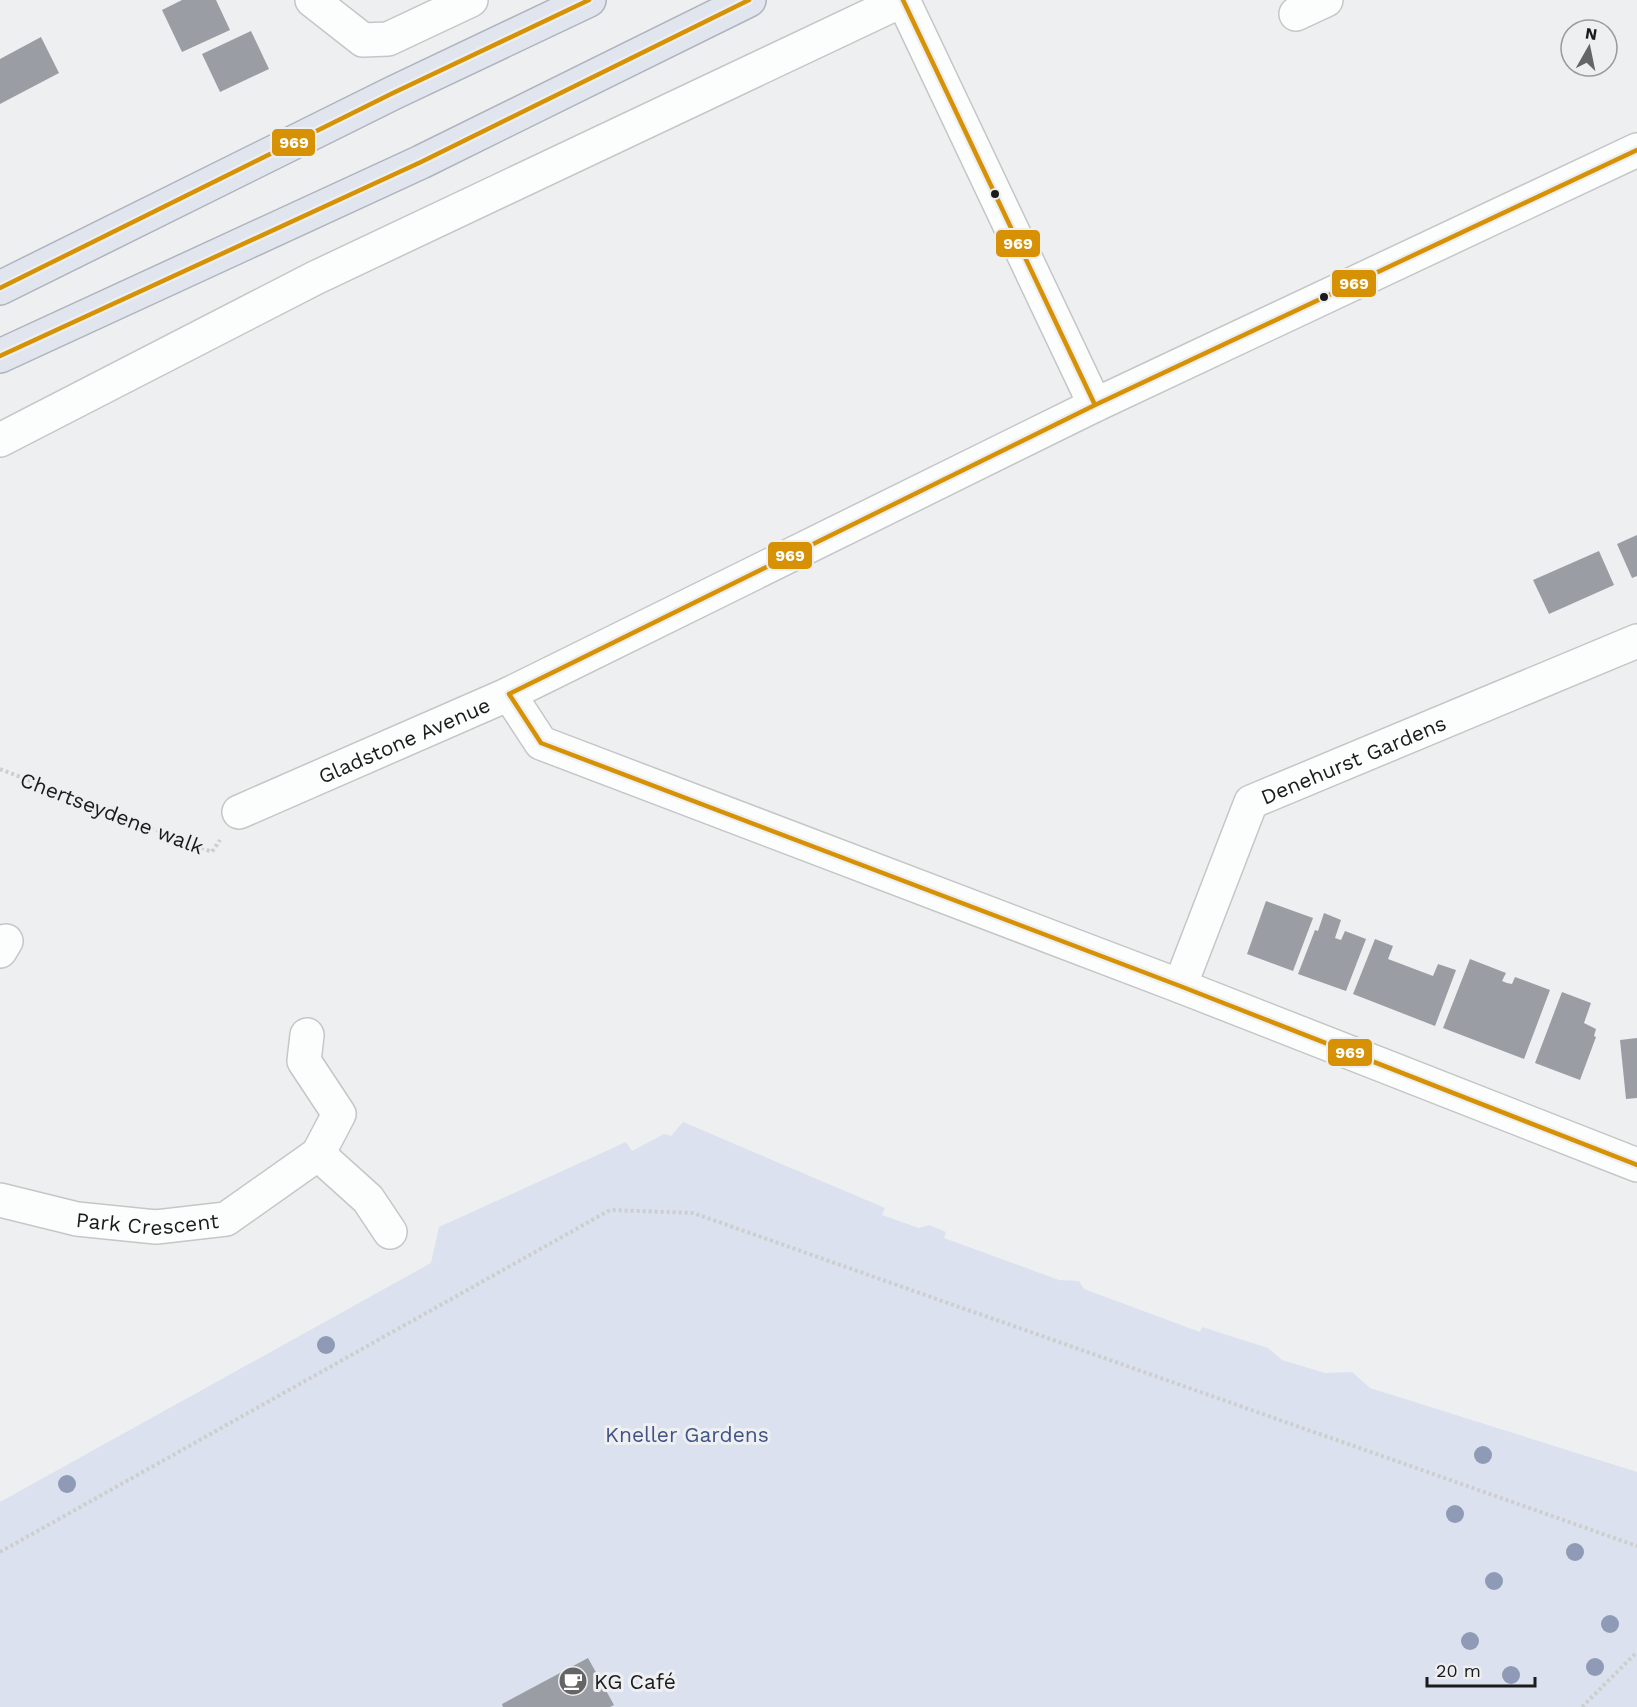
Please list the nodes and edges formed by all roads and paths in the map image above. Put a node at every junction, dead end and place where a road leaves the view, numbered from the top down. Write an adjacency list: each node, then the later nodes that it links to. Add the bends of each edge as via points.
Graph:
1 (312, 0): 2 (street, via 363,40 388,39)
2 (471, 0)
3 (590, 0): 9 (highway)
4 (749, 0): 10 (highway, via 421,162)
5 (903, 0): 11 (street); 12 (street, via 315,278)
6 (1326, 0): 7 (street)
7 (1296, 14)
8 (1637, 150): 11 (street, Gladstone Avenue)
9 (0, 288)
10 (0, 356)
11 (1095, 405): 14 (street, Gladstone Avenue)
12 (0, 440)
13 (1637, 641): 17 (street, Denehurst Gardens, via 1251,802)
14 (509, 694): 16 (street, Gladstone Avenue); 17 (street, via 541,743)
15 (0, 769): 16 (path, Chertseydene walk, via 212,852)
16 (238, 812)
17 (1180, 986): 20 (street)
18 (307, 1035): 19 (street, via 304,1061 339,1114)
19 (318, 1154): 21 (street, Park Crescent, via 226,1219 156,1227 77,1219); 22 (street, via 368,1199)
20 (1637, 1166)
21 (0, 1200)
22 (390, 1232)
23 (1637, 1546): 24 (path, via 693,1213 610,1210)
24 (0, 1552)
25 (1637, 1652): 26 (path)
26 (1582, 1707)

